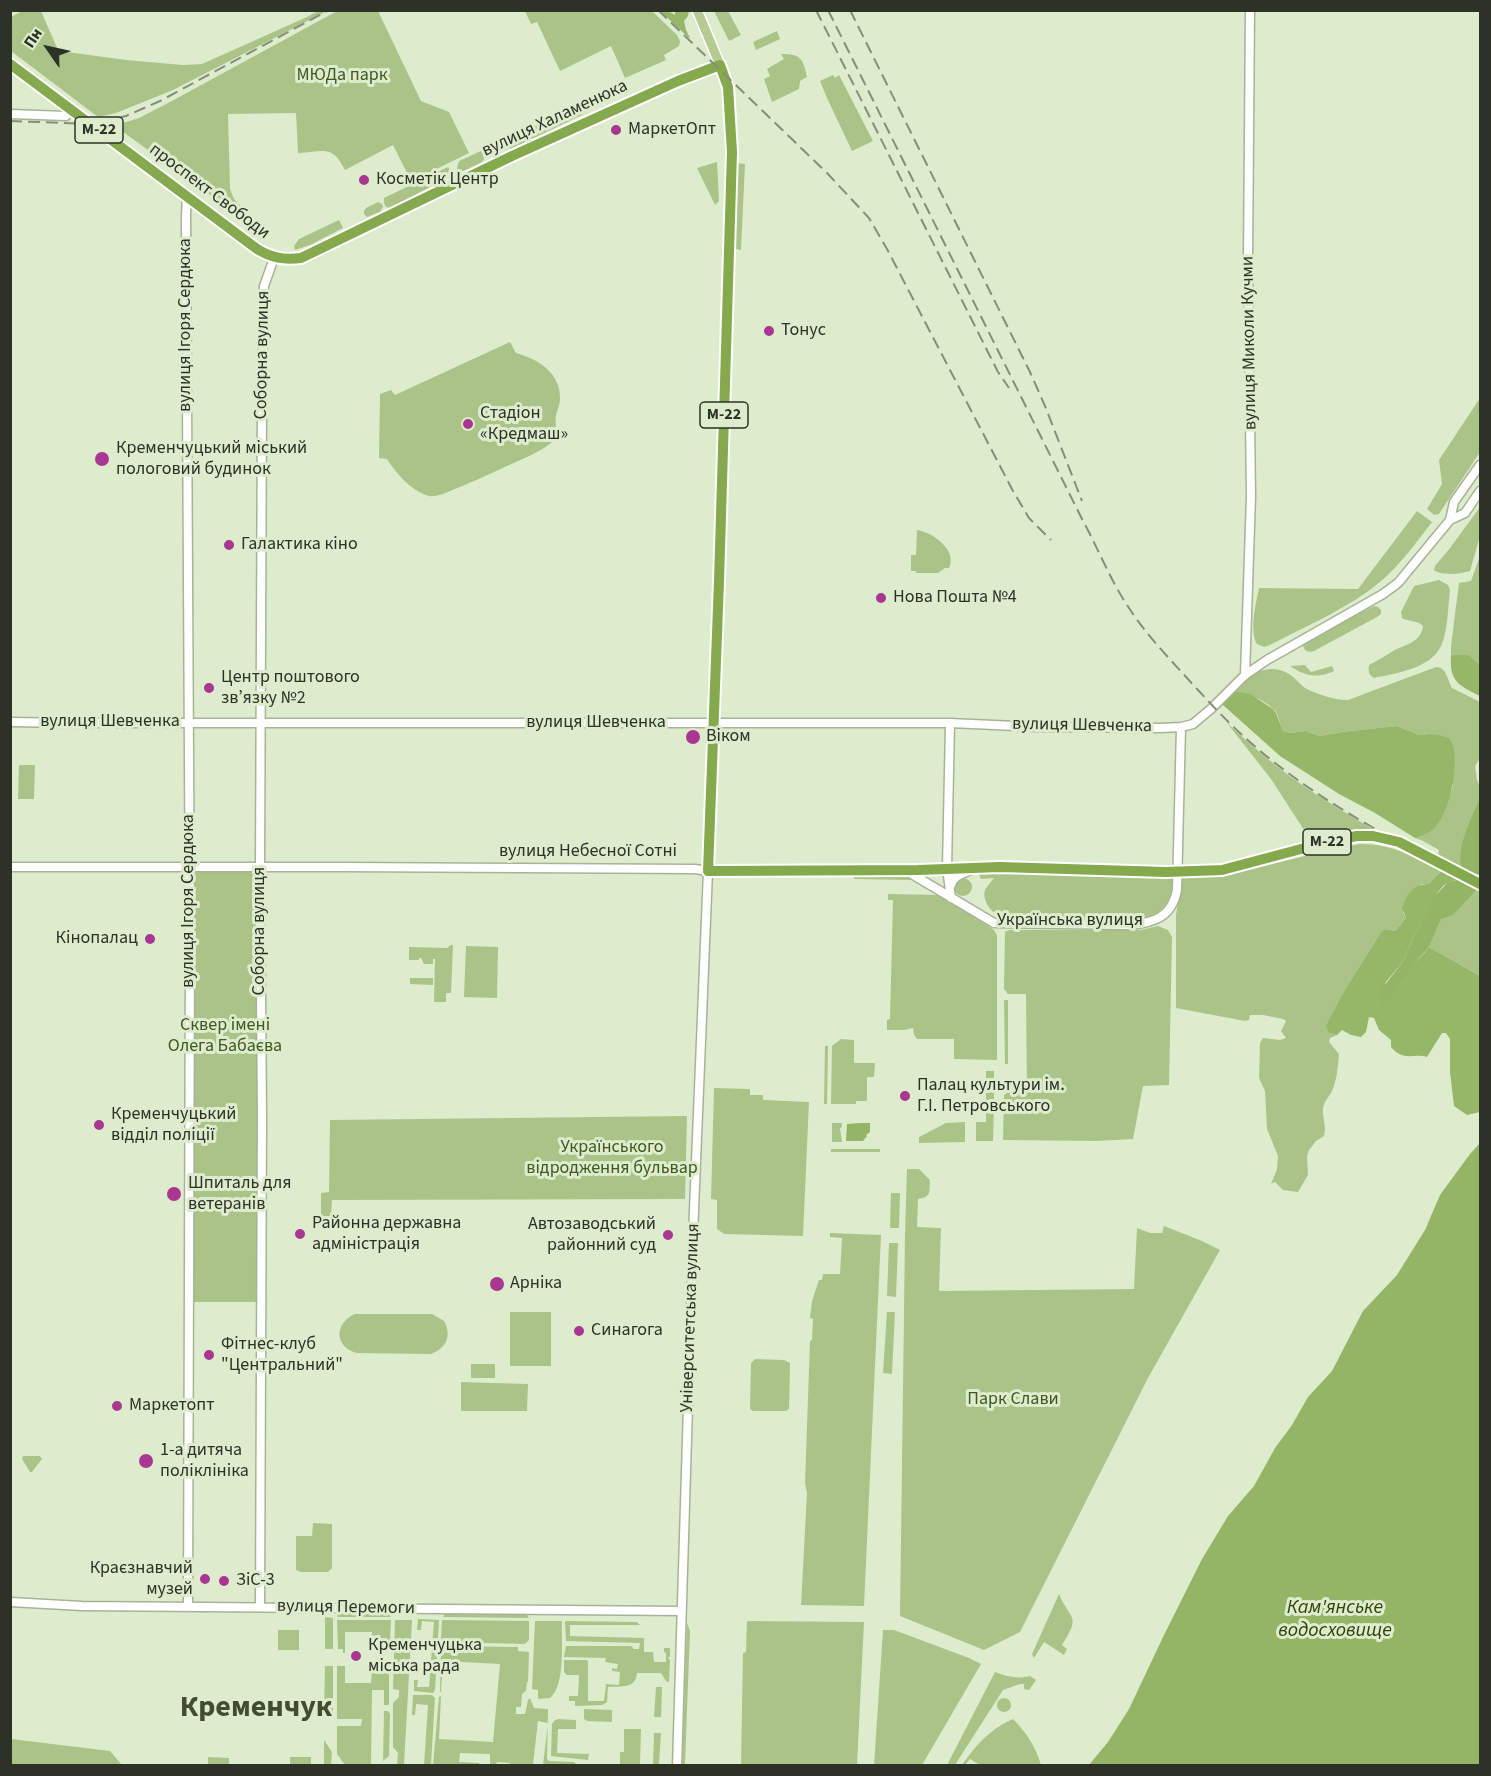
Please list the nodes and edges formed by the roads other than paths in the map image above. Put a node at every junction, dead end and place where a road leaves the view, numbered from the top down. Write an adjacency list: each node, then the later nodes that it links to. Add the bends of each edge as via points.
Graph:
1 (698, 10): 4 (main road)
2 (1250, 10): 12 (street, вулиця Миколи Кучми, via 1251,496)
3 (10, 64): 5 (highway, проспект Свободи / М-22)
4 (720, 65): 8 (highway, вулиця Халаменюка, via 512,156 301,258); 14 (highway, М-22, via 728,87 732,152)
5 (71, 110): 6 (street, via 66,116); 7 (highway, проспект Свободи / М-22)
6 (10, 114)
7 (187, 196): 8 (highway, проспект Свободи / М-22); 15 (street, вулиця Ігоря Сердюка)
8 (274, 258): 16 (street, Соборна вулиця, via 264,286)
9 (1480, 465): 11 (street, via 1454,502)
10 (1480, 491): 11 (street, via 1465,513)
11 (1450, 520): 12 (street, via 1398,583)
12 (1245, 675): 18 (street, via 1194,724)
13 (10, 722): 15 (street, вулиця Шевченка)
14 (713, 722): 16 (street, вулиця Шевченка); 17 (street, вулиця Шевченка); 25 (highway, М-22)
15 (189, 723): 16 (street, вулиця Шевченка); 20 (street, вулиця Ігоря Сердюка)
16 (261, 723): 21 (street, Соборна вулиця)
17 (950, 723): 18 (street, вулиця Шевченка); 23 (street)
18 (1180, 727): 28 (street, Українська вулиця, via 1177,890 1162,916 1129,925 1000,924)
19 (10, 867): 20 (street, вулиця Небесної Сотні)
20 (189, 867): 21 (street, вулиця Небесної Сотні / М-22); 30 (street, вулиця Ігоря Сердюка)
21 (260, 867): 25 (street, вулиця Небесної Сотні / М-22); 31 (street, Соборна вулиця)
22 (979, 867): 23 (highway, вулиця Небесної Сотні / М-22); 26 (highway, вулиця Небесної Сотні / М-22, bridge, via 1222,870 1335,840 1372,836 1399,843); 27 (street, via 956,876)
23 (947, 868): 24 (highway, вулиця Небесної Сотні / М-22); 27 (street)
24 (905, 870): 25 (highway, вулиця Небесної Сотні / М-22); 28 (street, Українська вулиця)
25 (708, 871): 32 (street, Університетська вулиця)
26 (1480, 884)
27 (950, 887): 28 (street)
28 (951, 898)
29 (10, 1602): 30 (street, вулиця Перемоги)
30 (188, 1606): 31 (street, вулиця Перемоги)
31 (260, 1606): 32 (street, вулиця Перемоги)
32 (681, 1611): 33 (street, Університетська вулиця)
33 (676, 1766)

